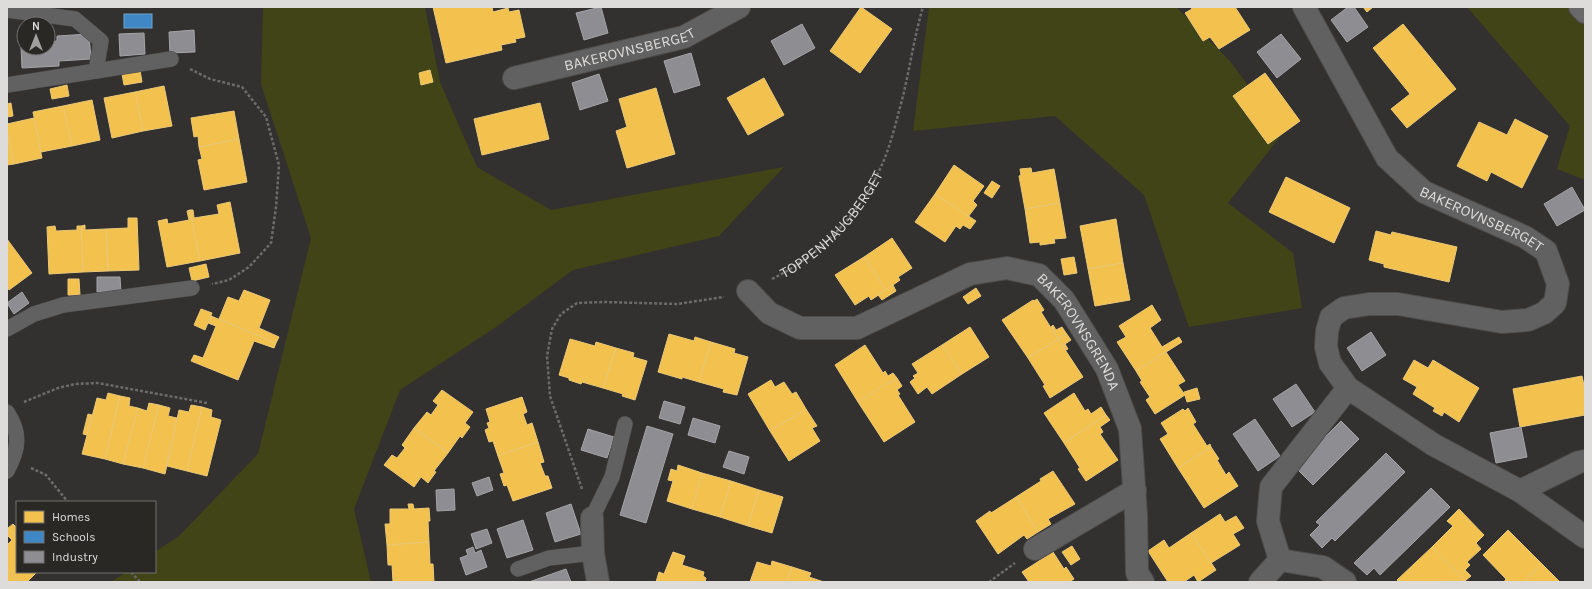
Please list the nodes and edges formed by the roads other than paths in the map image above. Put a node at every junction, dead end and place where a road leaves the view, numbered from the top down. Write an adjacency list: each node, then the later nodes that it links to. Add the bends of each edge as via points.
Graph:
1 (739, 7): 8 (street, BAKEROVNSBERGET, via 684,36)
2 (1304, 7): 13 (street, BAKEROVNSBERGET, via 1387,158 1424,192 1525,237 1546,251 1558,284 1555,303 1544,313 1528,320 1502,322 1398,304 1369,304 1344,308 1332,317 1327,331 1326,347 1330,363)
3 (1580, 7): 5 (main road)
4 (7, 10): 7 (lane, via 74,19 101,40)
5 (1585, 12)
6 (171, 59): 7 (lane)
7 (96, 71): 9 (lane)
8 (514, 78)
9 (7, 85)
10 (192, 288): 12 (lane, via 63,305 34,314)
11 (748, 291): 18 (street, BAKEROVNSGRENDA, via 769,313 800,328 857,328 970,274 1006,268 1039,275 1064,300 1107,370 1130,429)
12 (7, 329)
13 (1348, 388): 19 (street, BAKEROVNSBERGET, via 1434,445); 24 (street, via 1271,487 1268,521)
14 (13, 408): 17 (lane, via 17,439)
15 (624, 424): 20 (lane, via 612,477)
16 (1585, 461): 19 (street)
17 (10, 466)
18 (1135, 490): 22 (street); 27 (street, BAKEROVNSGRENDA, via 1137,573)
19 (1520, 491): 21 (street, BAKEROVNSBERGET)
20 (592, 518): 23 (street)
21 (1585, 537)
22 (1035, 549)
23 (593, 553): 25 (lane, via 549,558); 26 (street)
24 (1280, 560): 28 (street); 29 (street, via 1322,567)
25 (518, 569)
26 (598, 582)
27 (1144, 582)
28 (1260, 582)
29 (1345, 582)

